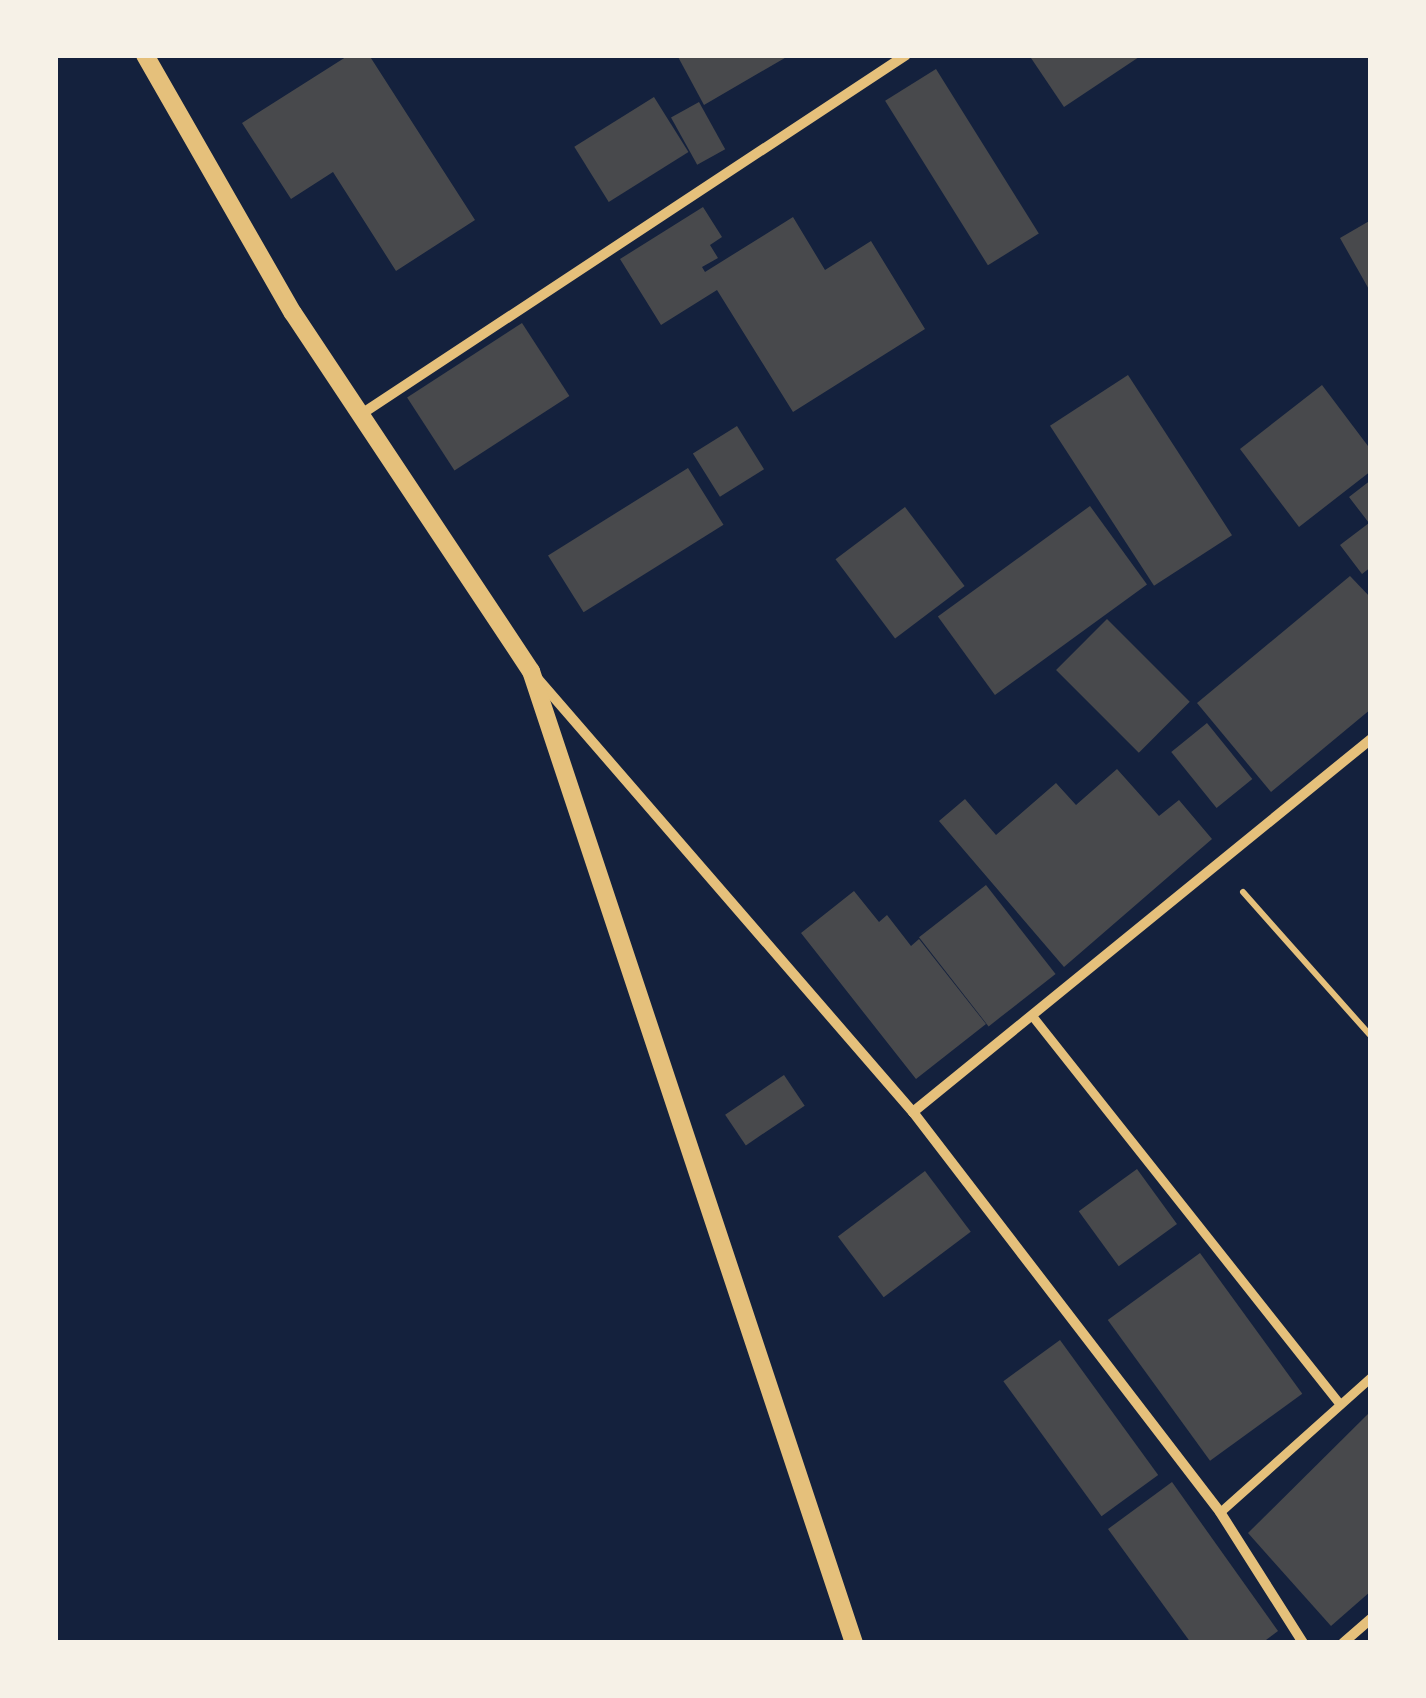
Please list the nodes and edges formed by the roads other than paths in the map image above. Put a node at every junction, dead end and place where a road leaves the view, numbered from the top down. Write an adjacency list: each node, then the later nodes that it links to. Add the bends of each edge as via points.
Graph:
1 (144, 55): 3 (street)
2 (906, 55): 3 (street)
3 (359, 416): 4 (street)
4 (531, 671): 7 (street); 12 (street)
5 (1371, 739): 6 (street)
6 (1033, 1016): 7 (street); 9 (street)
7 (913, 1112): 10 (street)
8 (1371, 1376): 9 (street)
9 (1340, 1404): 10 (street)
10 (1220, 1512): 13 (street)
11 (1371, 1620): 14 (street)
12 (854, 1643)
13 (1303, 1643)
14 (1343, 1643)

